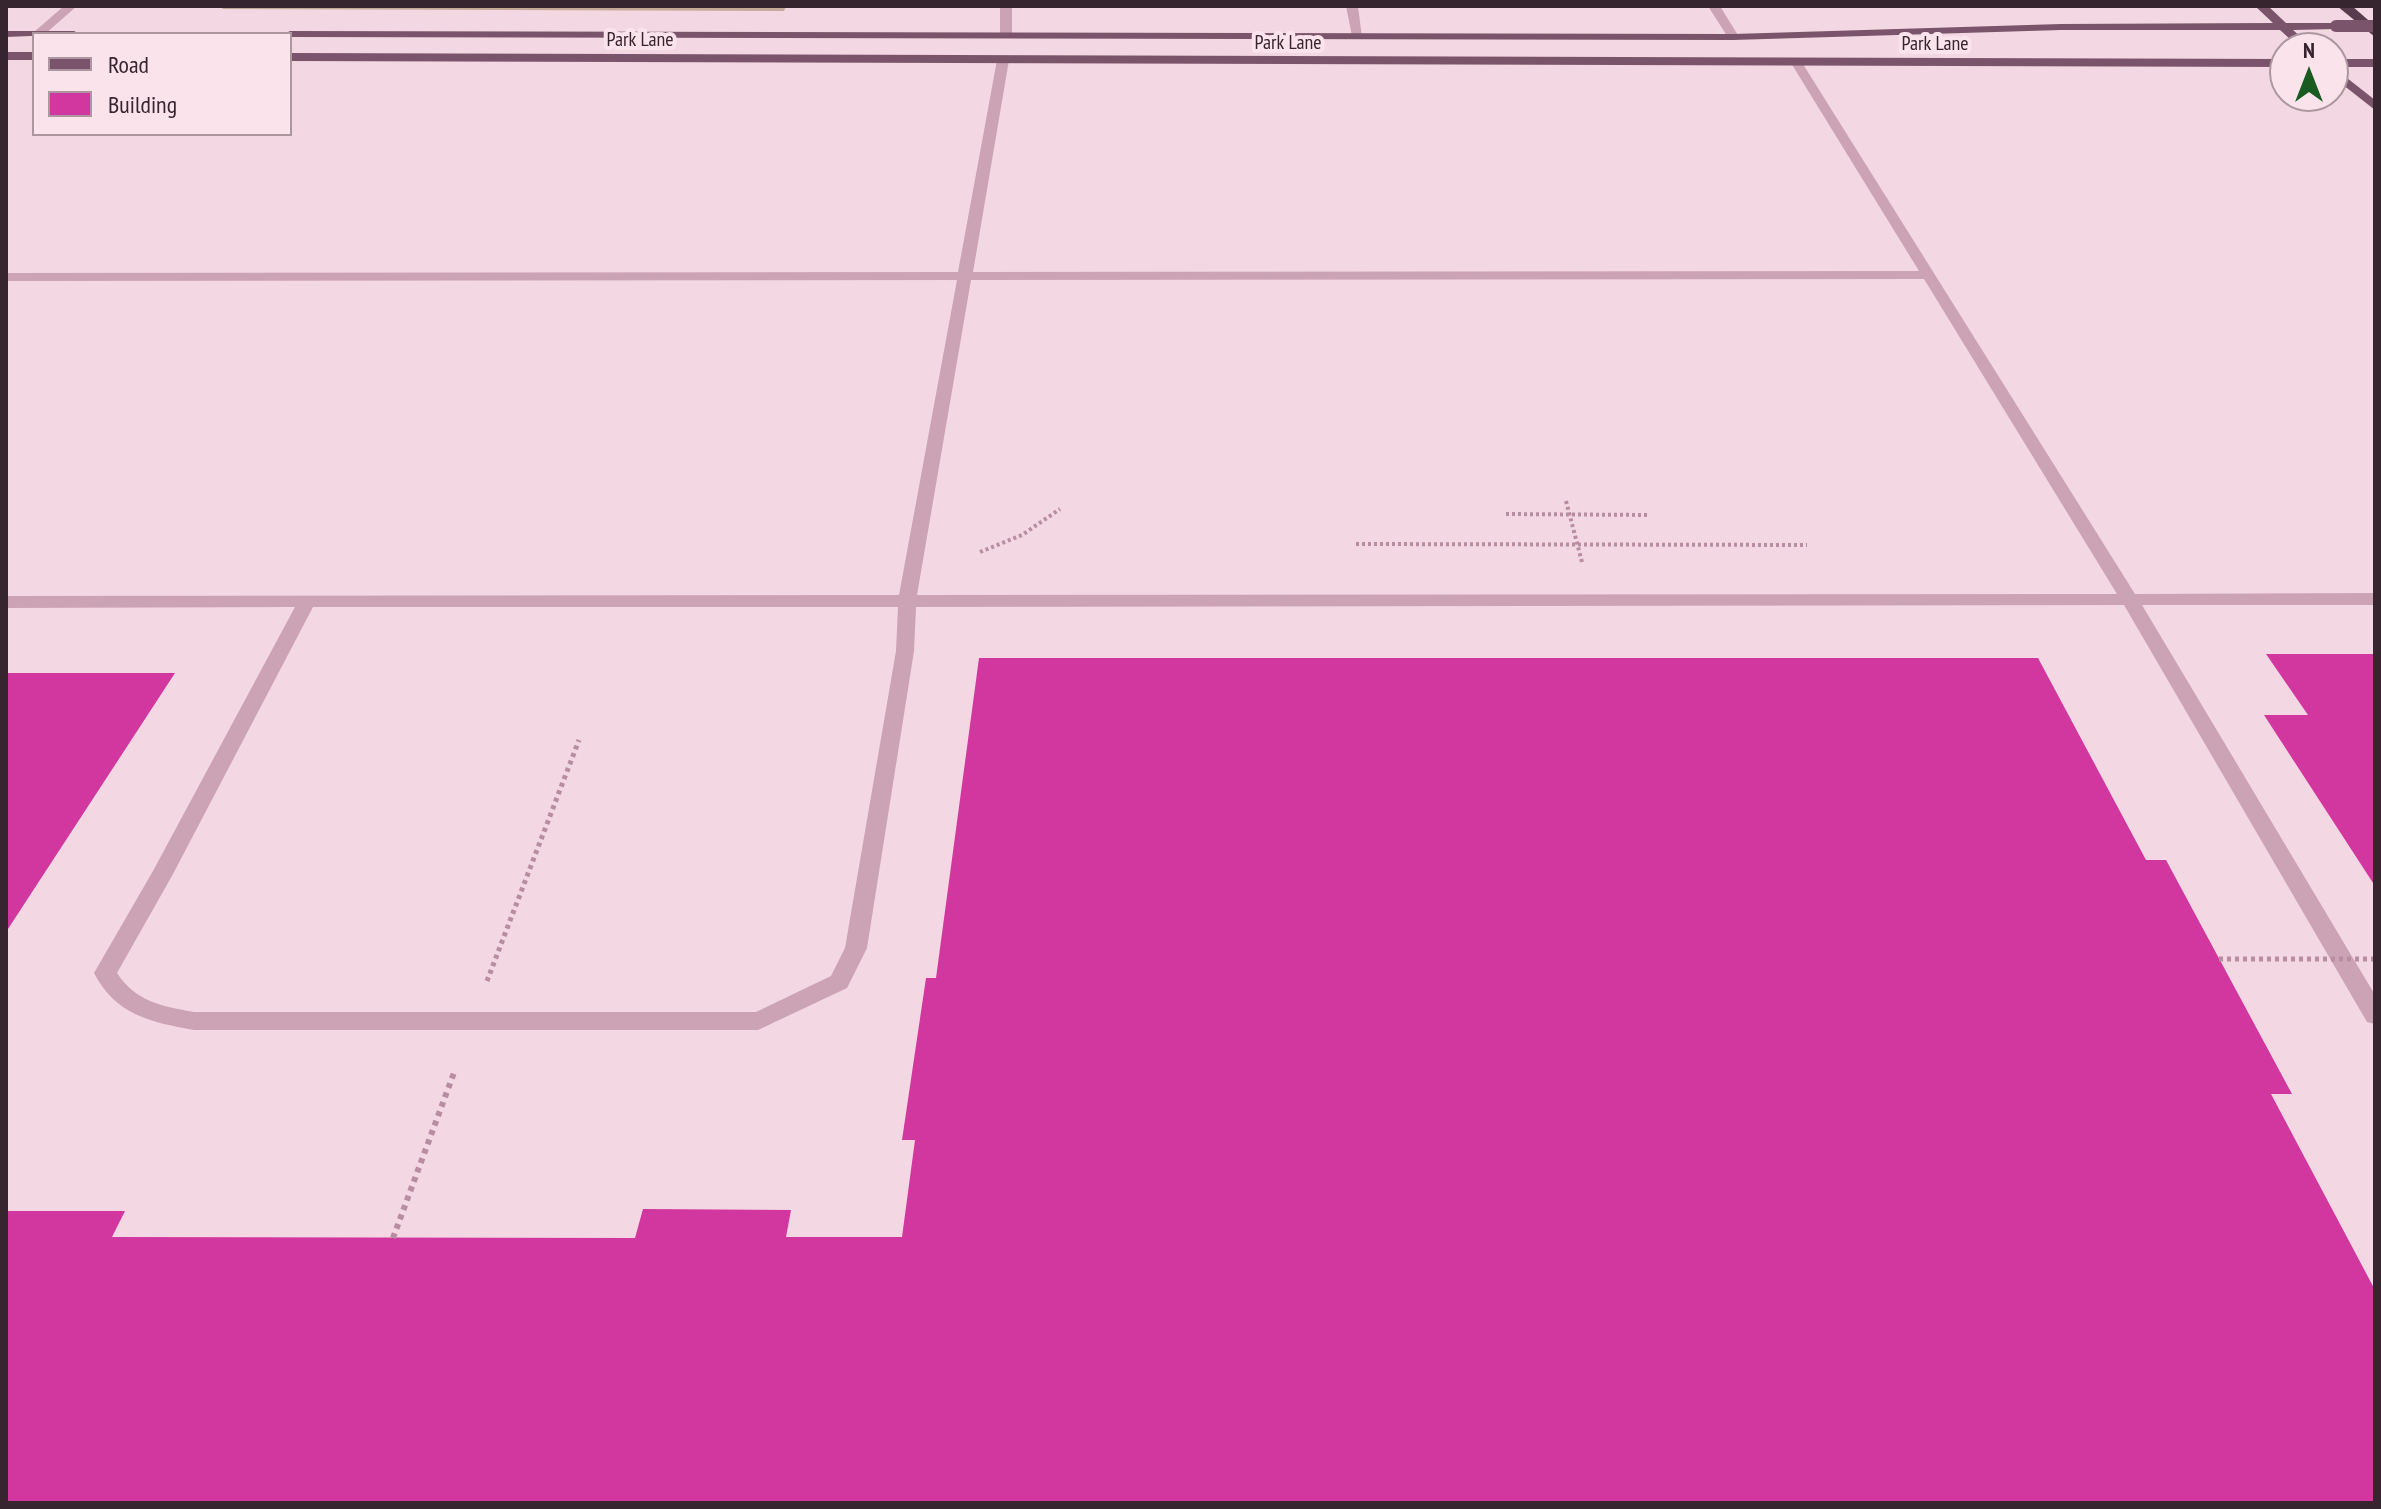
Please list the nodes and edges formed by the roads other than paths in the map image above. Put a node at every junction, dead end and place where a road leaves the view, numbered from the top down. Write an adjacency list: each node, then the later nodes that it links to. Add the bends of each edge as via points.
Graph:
1 (71, 6): 9 (street)
2 (1006, 6): 14 (street)
3 (1352, 6): 16 (street)
4 (1714, 6): 17 (street)
5 (2261, 6): 7 (main road)
6 (2344, 6): 11 (highway)
7 (2281, 26): 8 (main road, Park Lane, bridge); 10 (main road); 17 (main road, Park Lane)
8 (2375, 26)
9 (41, 32)
10 (2288, 32)
11 (2375, 33)
12 (6, 34): 15 (main road)
13 (292, 34): 14 (main road, Park Lane)
14 (1006, 35): 16 (main road, Park Lane); 22 (main road)
15 (32, 36)
16 (1358, 36): 17 (main road, Park Lane)
17 (1733, 37): 23 (main road, via 1725,47 1696,52 1624,51)
18 (32, 39): 21 (main road)
19 (32, 56): 21 (main road)
20 (292, 57): 22 (main road, Park Lane)
21 (8, 58)
22 (1003, 60): 23 (main road, Park Lane); 32 (street)
23 (1547, 62): 24 (main road, Park Lane)
24 (1797, 63): 25 (main road, Park Lane); 30 (street)
25 (2269, 63)
26 (2349, 63): 27 (main road)
27 (2375, 63)
28 (2349, 84): 29 (main road)
29 (2375, 106)
30 (1929, 275): 32 (street); 34 (street)
31 (6, 277): 32 (street)
32 (964, 277): 35 (street)
33 (2375, 599): 34 (street)
34 (2130, 600): 35 (street); 38 (street)
35 (907, 601): 37 (street); 37 (street, via 905,651 859,933 839,982 758,1021 194,1021 140,1011 117,993 105,973)
36 (6, 602): 37 (street)
37 (307, 602)
38 (2375, 1015)

